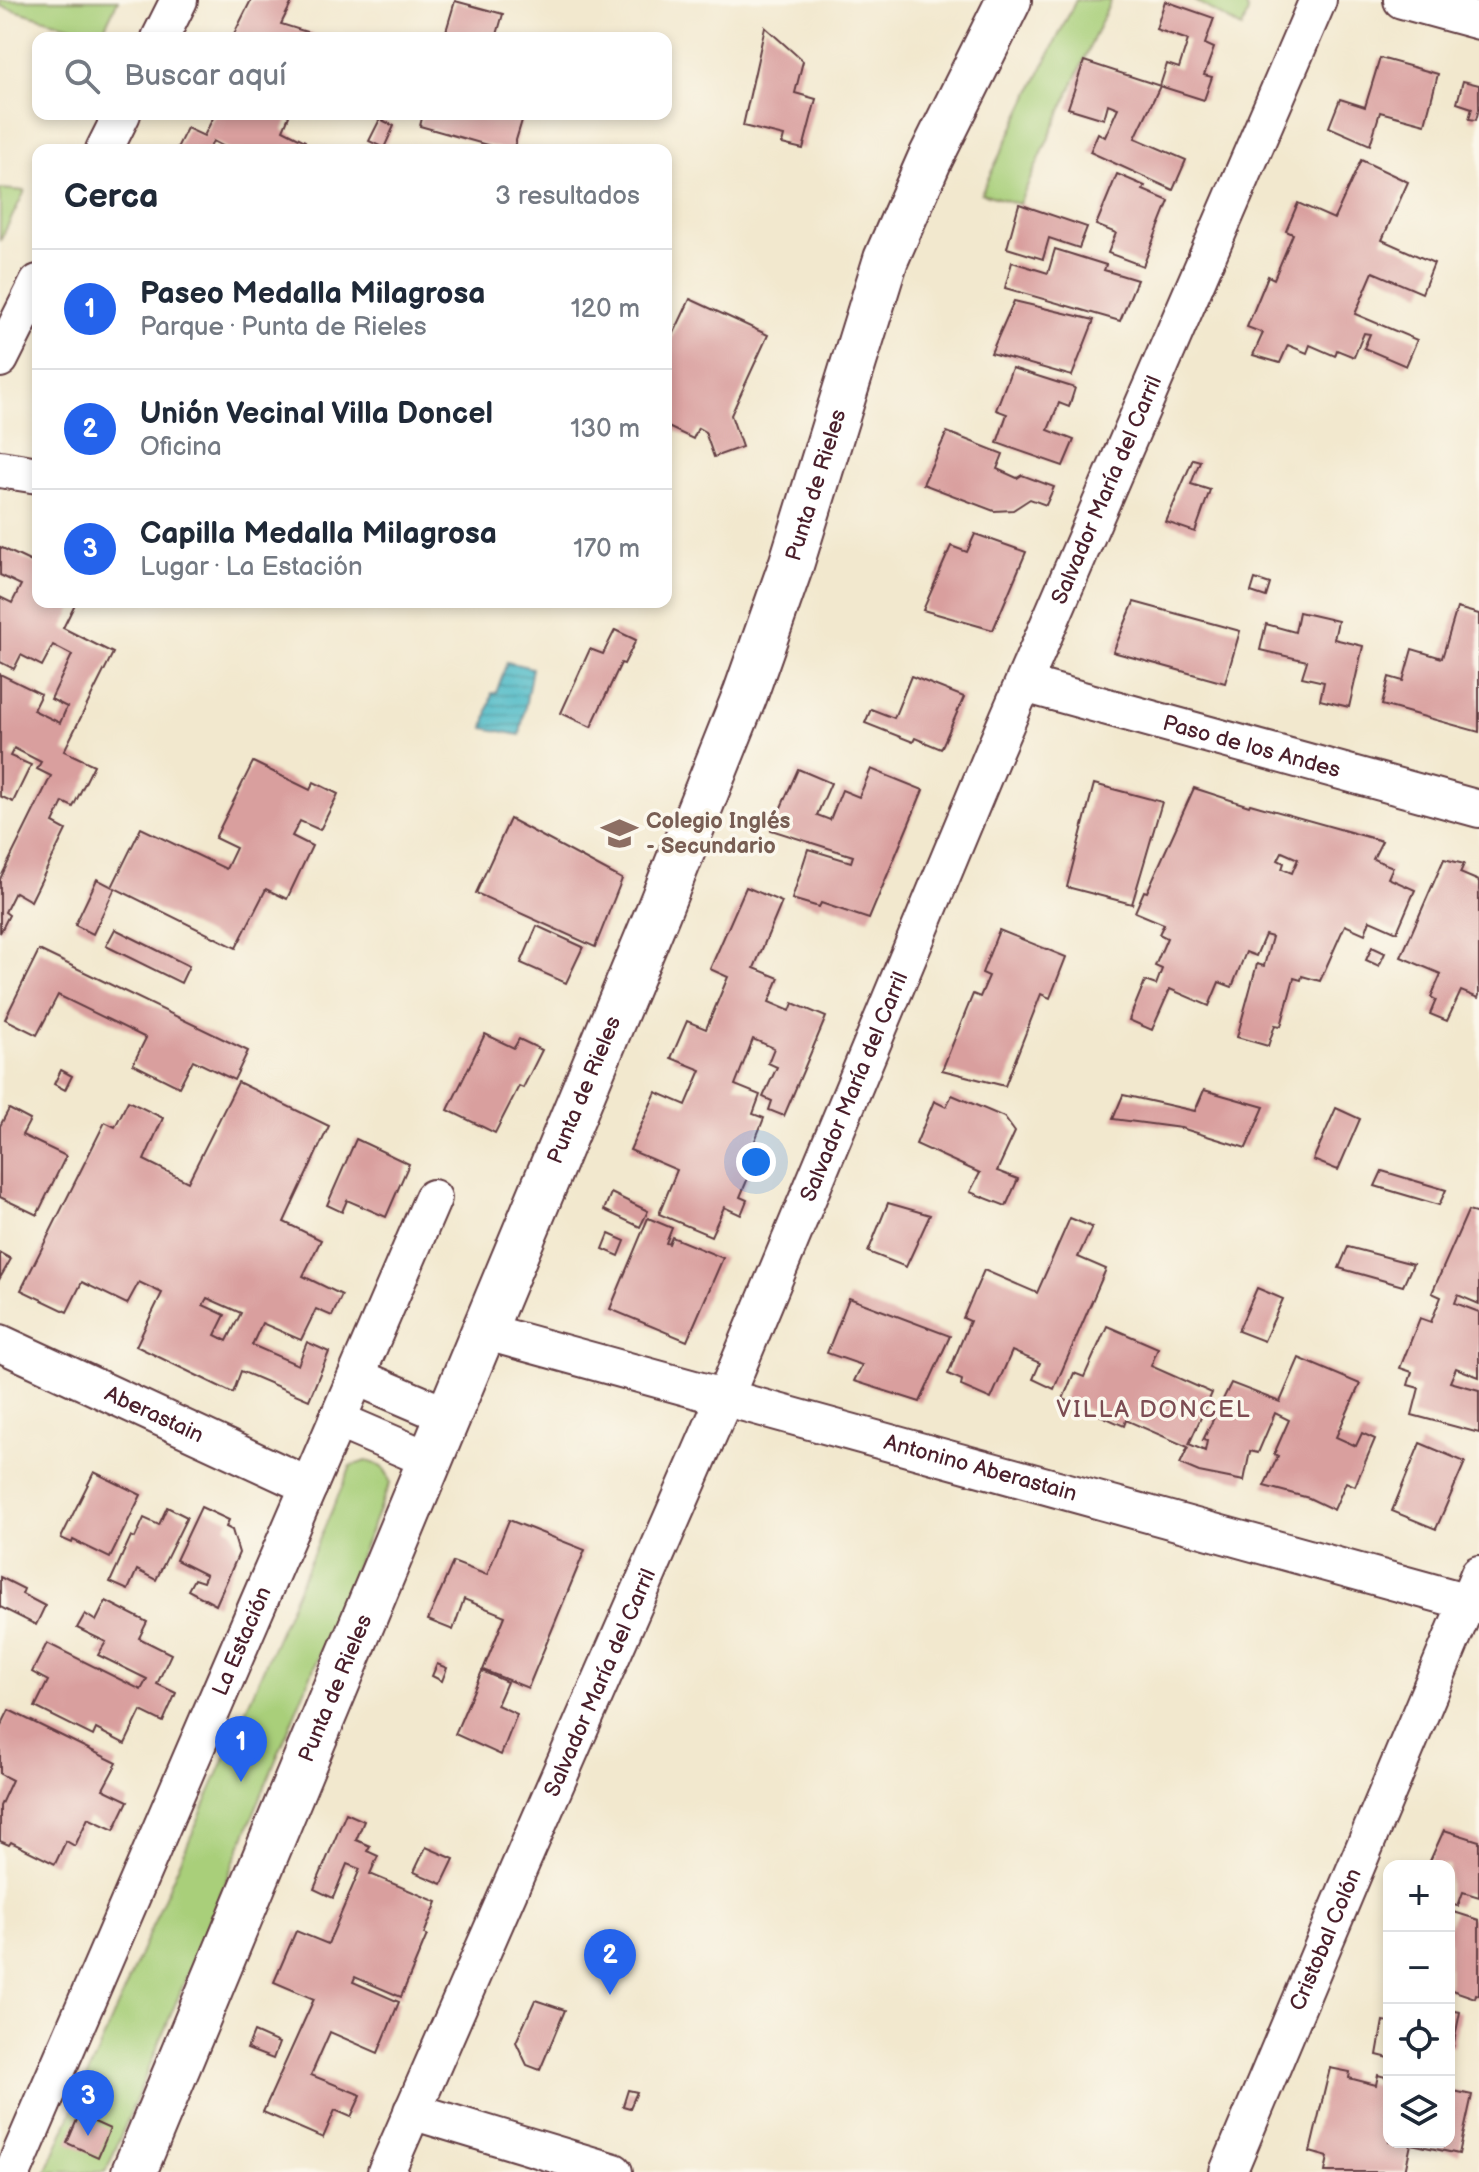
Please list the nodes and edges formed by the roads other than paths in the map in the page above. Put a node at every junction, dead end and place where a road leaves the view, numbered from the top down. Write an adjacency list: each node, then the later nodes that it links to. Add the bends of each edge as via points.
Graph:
1 (179, 0): 6 (street)
2 (1009, 0): 16 (street, Punta de Rieles, via 886,259 745,695)
3 (1318, 0): 13 (street, Salvador María del Carril)
4 (1402, 0): 5 (street)
5 (1479, 21)
6 (163, 32)
7 (119, 120): 8 (street)
8 (107, 144)
9 (32, 295): 10 (street)
10 (0, 359)
11 (0, 469): 12 (street)
12 (32, 474)
13 (1024, 684): 14 (street, Paso de los Andes); 19 (street, Salvador María del Carril)
14 (1479, 809)
15 (433, 1198): 18 (street, La Estación)
16 (483, 1331): 19 (street, Antonino Aberastain); 20 (street, Punta de Rieles)
17 (0, 1343): 23 (street, Aberastain)
18 (357, 1377): 20 (street); 21 (street, La Estación)
19 (725, 1397): 24 (street, Antonino Aberastain); 25 (street, Salvador María del Carril)
20 (448, 1416): 22 (street, Punta de Rieles)
21 (337, 1420): 22 (street); 23 (street, La Estación)
22 (430, 1460): 27 (street, Punta de Rieles)
23 (309, 1486): 26 (street, La Estación)
24 (1475, 1594): 30 (street, Cristobal Colón)
25 (412, 2111): 28 (street, Salvador María del Carril); 29 (street)
26 (13, 2172)
27 (134, 2172)
28 (386, 2172)
29 (614, 2172)
30 (1228, 2172)

